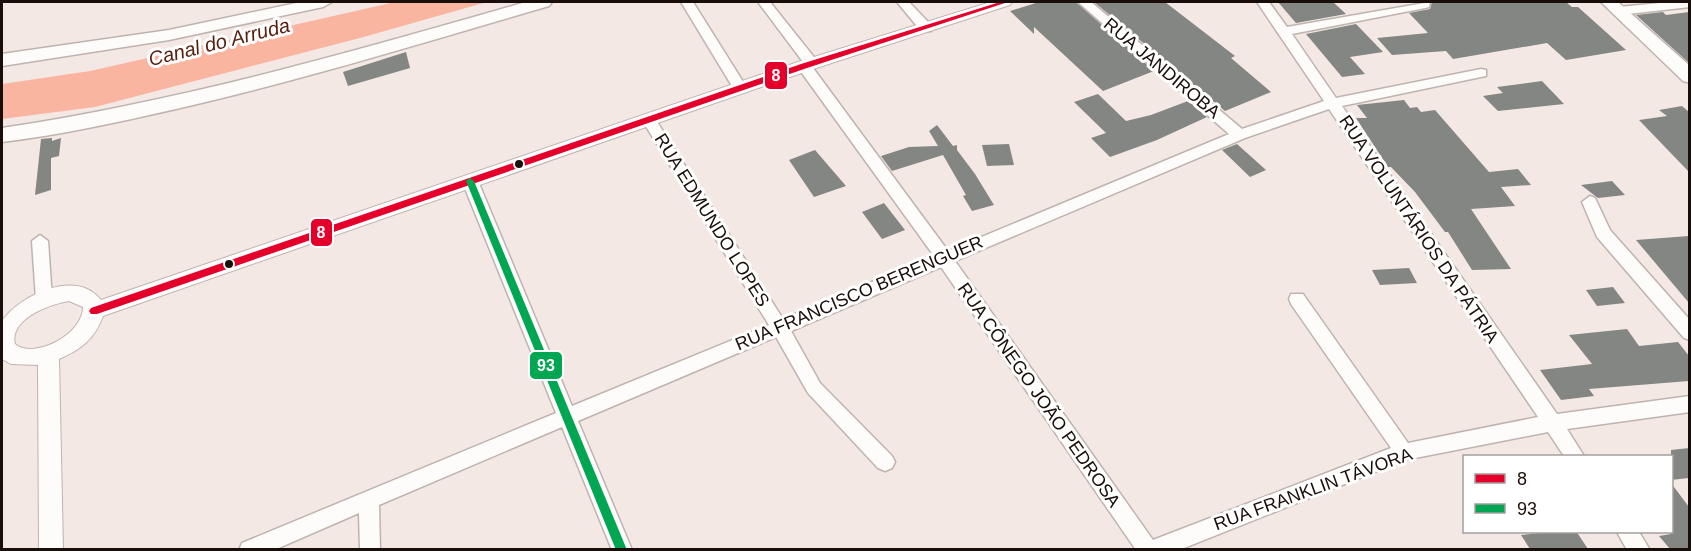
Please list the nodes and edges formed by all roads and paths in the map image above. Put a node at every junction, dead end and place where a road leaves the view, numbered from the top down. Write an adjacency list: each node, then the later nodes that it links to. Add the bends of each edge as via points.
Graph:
1 (323, 2): 14 (main road, via 169,35)
2 (543, 2): 21 (main road, via 187,102 79,125)
3 (687, 2): 18 (street)
4 (764, 2): 15 (street, RUA CÔNEGO JOÃO PEDROSA)
5 (903, 2): 12 (street)
6 (1005, 2): 12 (street)
7 (1084, 2): 22 (street, RUA JANDIROBA)
8 (1263, 2): 13 (street, RUA VOLUNTÁRIOS DA PÁTRIA)
9 (1689, 3): 11 (street)
10 (1425, 4): 13 (street)
11 (1614, 6): 17 (main road)
12 (926, 28): 15 (street)
13 (1284, 32): 19 (street, RUA VOLUNTÁRIOS DA PÁTRIA)
14 (2, 60)
15 (808, 65): 18 (street); 26 (street, RUA CÔNEGO JOÃO PEDROSA)
16 (1481, 73): 19 (street, RUA FRANCISCO BERENGUER)
17 (1689, 77)
18 (740, 88): 20 (street)
19 (1332, 103): 22 (street, RUA FRANCISCO BERENGUER); 36 (street, RUA VOLUNTÁRIOS DA PÁTRIA)
20 (649, 120): 23 (street); 30 (street, RUA EDMUNDO LOPES)
21 (2, 135)
22 (1240, 135): 26 (street, RUA FRANCISCO BERENGUER)
23 (470, 181): 29 (street); 35 (street)
24 (1590, 202): 31 (street, via 1603,233)
25 (40, 241): 28 (street)
26 (944, 258): 30 (street, RUA FRANCISCO BERENGUER); 46 (street, RUA CÔNEGO JOÃO PEDROSA)
27 (1297, 298): 37 (street)
28 (44, 299): 29 (street, via 79,294 87,298); 32 (street, via 16,316)
29 (94, 311): 33 (street, via 86,330 76,340)
30 (779, 326): 35 (street, RUA FRANCISCO BERENGUER); 39 (street, RUA EDMUNDO LOPES, via 814,388)
31 (1689, 333)
32 (2, 339): 33 (street, via 10,355)
33 (48, 355): 42 (street)
34 (1689, 404): 36 (street, RUA FRANKLIN TÁVORA)
35 (568, 415): 40 (street, RUA FRANCISCO BERENGUER); 45 (street)
36 (1551, 423): 37 (street, RUA FRANKLIN TÁVORA); 38 (street, RUA VOLUNTÁRIOS DA PÁTRIA)
37 (1404, 452): 47 (street, RUA FRANKLIN TÁVORA)
38 (1574, 455)
39 (885, 462)
40 (369, 499): 43 (street, RUA FRANCISCO BERENGUER); 44 (street)
41 (1628, 533): 48 (street)
42 (51, 549)
43 (249, 549)
44 (370, 549)
45 (622, 549)
46 (1148, 549)
47 (1153, 549)
48 (1640, 549)

